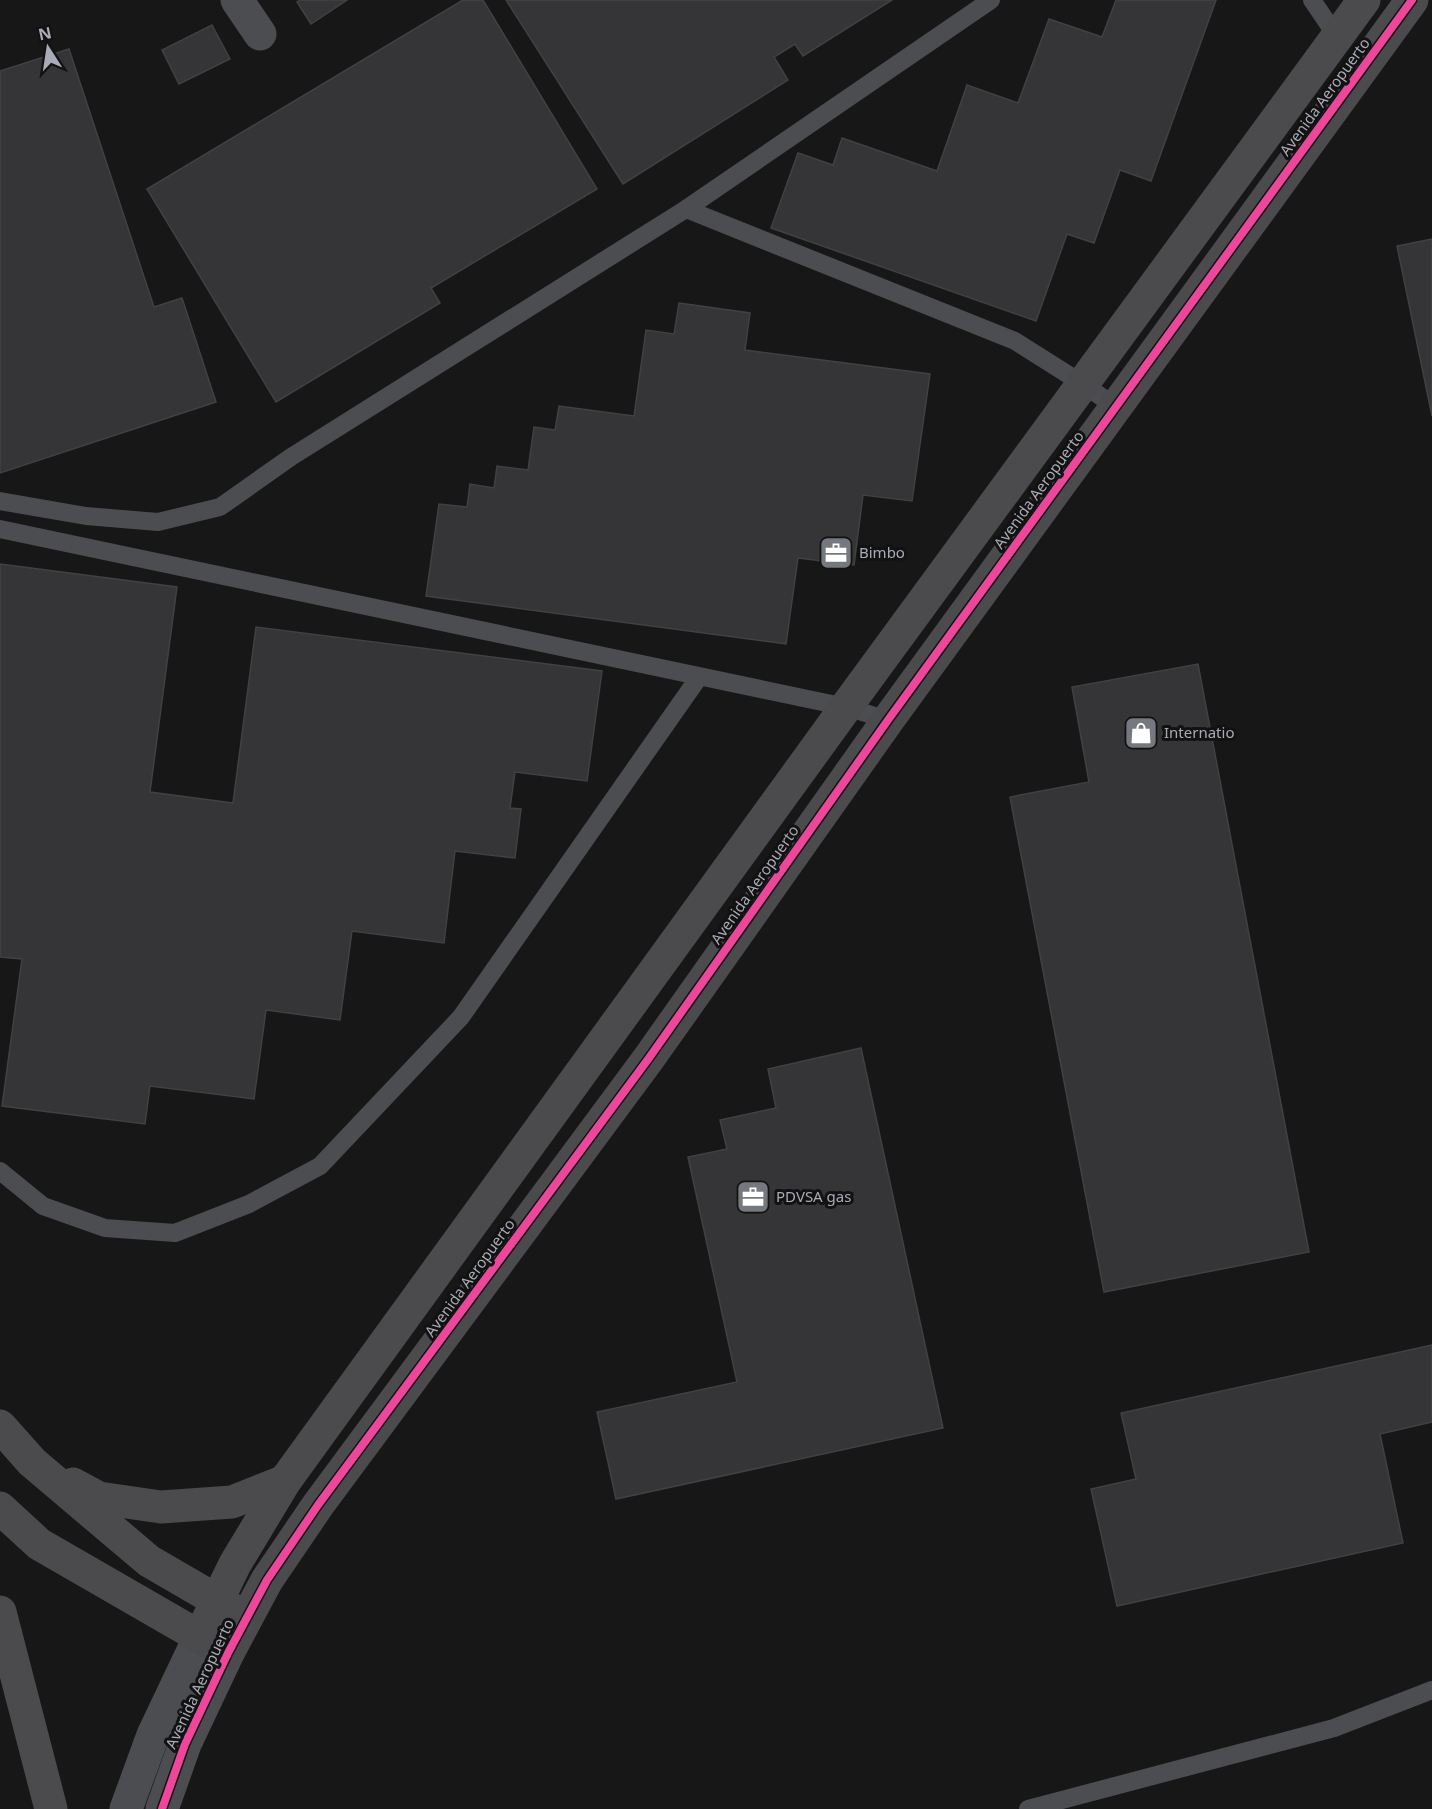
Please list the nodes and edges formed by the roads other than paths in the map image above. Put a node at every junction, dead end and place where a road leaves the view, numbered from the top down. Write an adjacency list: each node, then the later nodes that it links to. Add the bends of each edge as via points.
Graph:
1 (237, 0): 6 (street)
2 (991, 0): 8 (lane)
3 (1312, 0): 7 (lane)
4 (1364, 0): 7 (street, Avenida Aeropuerto)
5 (1412, 0): 10 (street, Avenida Aeropuerto)
6 (260, 34)
7 (1337, 37): 9 (street, Avenida Aeropuerto)
8 (686, 209): 9 (lane, via 1016,341); 11 (lane, via 291,457 220,507 158,522 86,516)
9 (1083, 384): 10 (lane); 14 (street, Avenida Aeropuerto)
10 (1116, 407): 15 (street, Avenida Aeropuerto)
11 (0, 501)
12 (0, 529): 13 (lane)
13 (699, 677): 14 (lane); 16 (lane, via 461,1017 320,1166 249,1204 175,1233 105,1228 43,1206)
14 (846, 706): 15 (lane); 19 (street, Avenida Aeropuerto)
15 (888, 720): 23 (street, Avenida Aeropuerto, via 649,1058 318,1505 267,1580)
16 (0, 1171)
17 (0, 1426): 18 (street)
18 (32, 1462): 19 (street, via 99,1498 161,1507 232,1502); 21 (street, via 149,1561)
19 (285, 1481): 21 (street, Avenida Aeropuerto)
20 (0, 1508): 24 (street, via 39,1544)
21 (218, 1600): 23 (street); 24 (street, Avenida Aeropuerto)
22 (0, 1612): 27 (street)
23 (247, 1618): 25 (street, Avenida Aeropuerto)
24 (200, 1636): 25 (street); 28 (street, Avenida Aeropuerto, via 153,1735)
25 (228, 1653): 29 (street, Avenida Aeropuerto, via 185,1744)
26 (1432, 1690): 30 (lane, via 1334,1728)
27 (51, 1809)
28 (126, 1809)
29 (162, 1809)
30 (1028, 1809)

